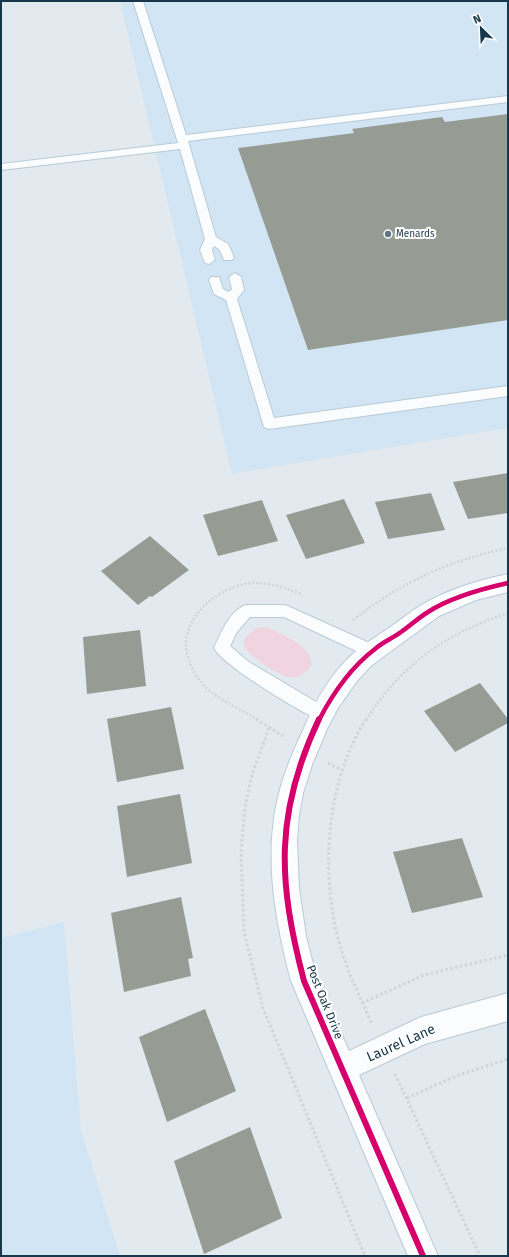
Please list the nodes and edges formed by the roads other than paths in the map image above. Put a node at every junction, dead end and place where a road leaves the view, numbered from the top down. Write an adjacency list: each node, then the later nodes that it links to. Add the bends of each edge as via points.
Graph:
1 (138, 1): 3 (lane)
2 (508, 99): 3 (lane)
3 (183, 142): 4 (lane); 5 (lane)
4 (1, 167)
5 (211, 239): 6 (lane, via 224,247); 7 (lane, via 206,250)
6 (228, 258)
7 (209, 260)
8 (235, 278): 10 (lane, via 238,290)
9 (215, 280): 10 (lane, via 218,291)
10 (231, 298): 11 (lane, via 269,424)
11 (508, 391)
12 (508, 583): 13 (street, Post Oak Drive, via 431,610)
13 (371, 651): 14 (street, Post Oak Drive, via 348,675); 14 (lane, via 285,611 246,611 231,628 222,648 244,667)
14 (322, 714): 16 (street, Post Oak Drive, via 291,794 285,869 292,939 304,981)
15 (508, 1008): 16 (street, Laurel Lane, via 421,1031)
16 (342, 1069): 17 (street, Post Oak Drive)
17 (423, 1256)

